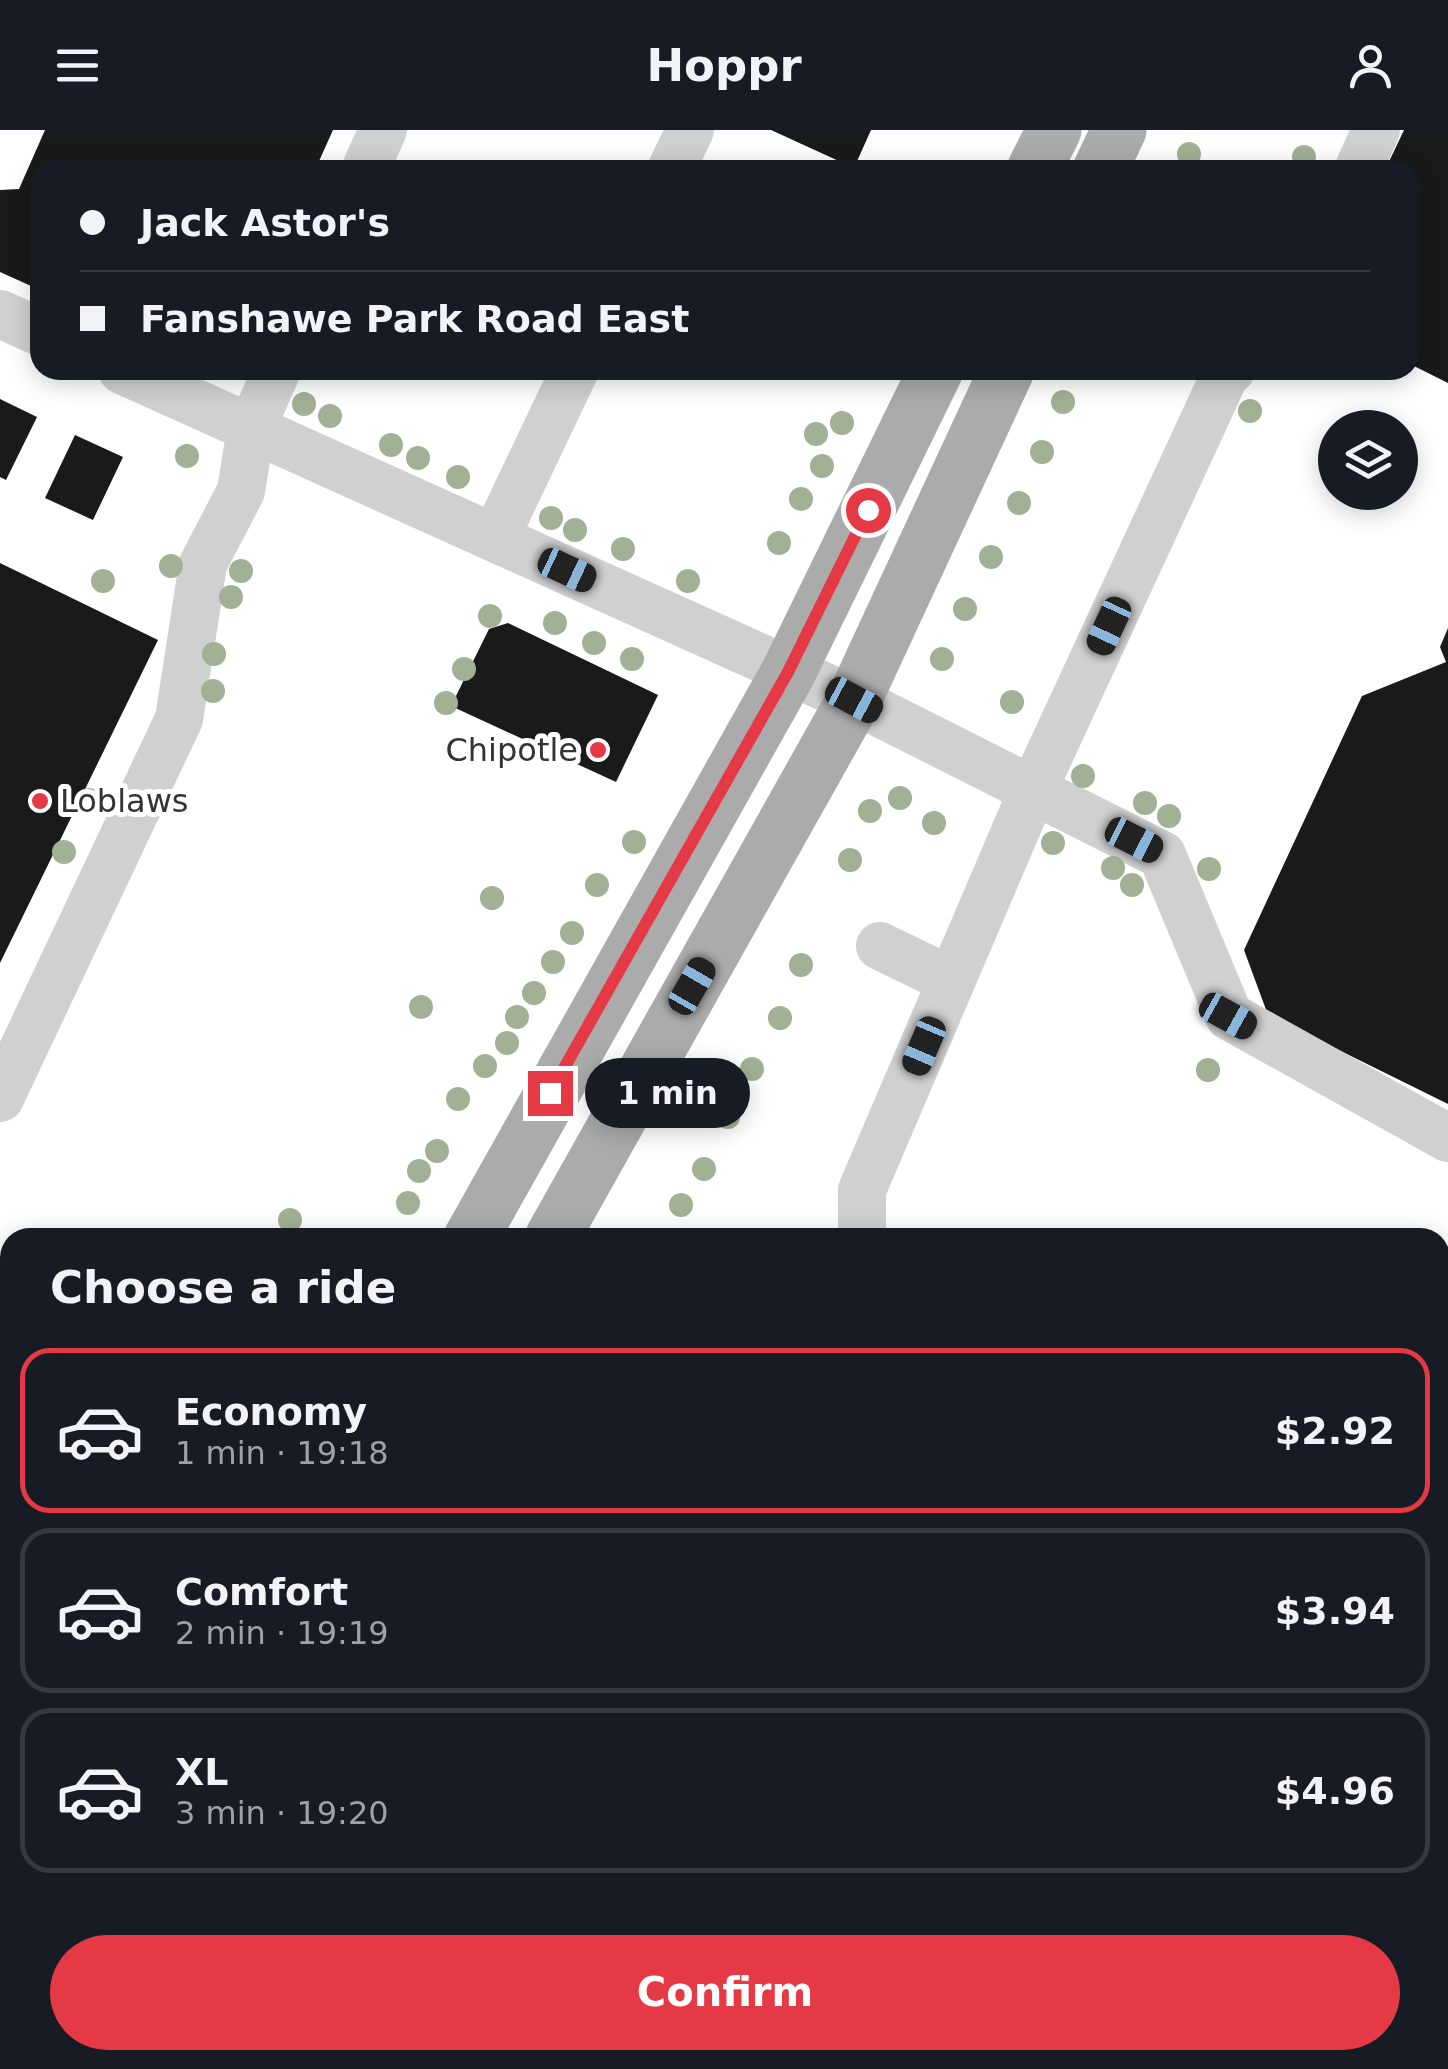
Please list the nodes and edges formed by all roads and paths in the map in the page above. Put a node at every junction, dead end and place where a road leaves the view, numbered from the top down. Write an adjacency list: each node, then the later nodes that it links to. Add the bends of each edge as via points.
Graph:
1 (383, 130): 6 (lane)
2 (690, 130): 7 (lane)
3 (1054, 130): 8 (main road)
4 (1119, 130): 9 (main road)
5 (1376, 130): 10 (lane)
6 (370, 160)
7 (676, 160)
8 (1039, 160)
9 (1105, 160)
10 (1362, 160)
11 (0, 314): 12 (lane)
12 (30, 328)
13 (144, 380): 19 (lane)
14 (272, 380): 19 (lane)
15 (570, 380): 20 (lane)
16 (931, 380): 21 (main road)
17 (1002, 380): 22 (main road)
18 (1226, 380): 23 (lane)
19 (250, 429): 20 (lane); 26 (lane, via 241,491 203,564 179,719)
20 (496, 536): 21 (lane)
21 (788, 672): 22 (lane); 28 (main road)
22 (854, 700): 23 (lane); 29 (main road)
23 (1033, 790): 25 (lane); 27 (lane, via 1162,854 1228,1016)
24 (880, 946): 25 (lane)
25 (950, 980): 30 (lane, via 862,1190)
26 (0, 1098)
27 (1448, 1138)
28 (477, 1228)
29 (558, 1228)
30 (862, 1228)

